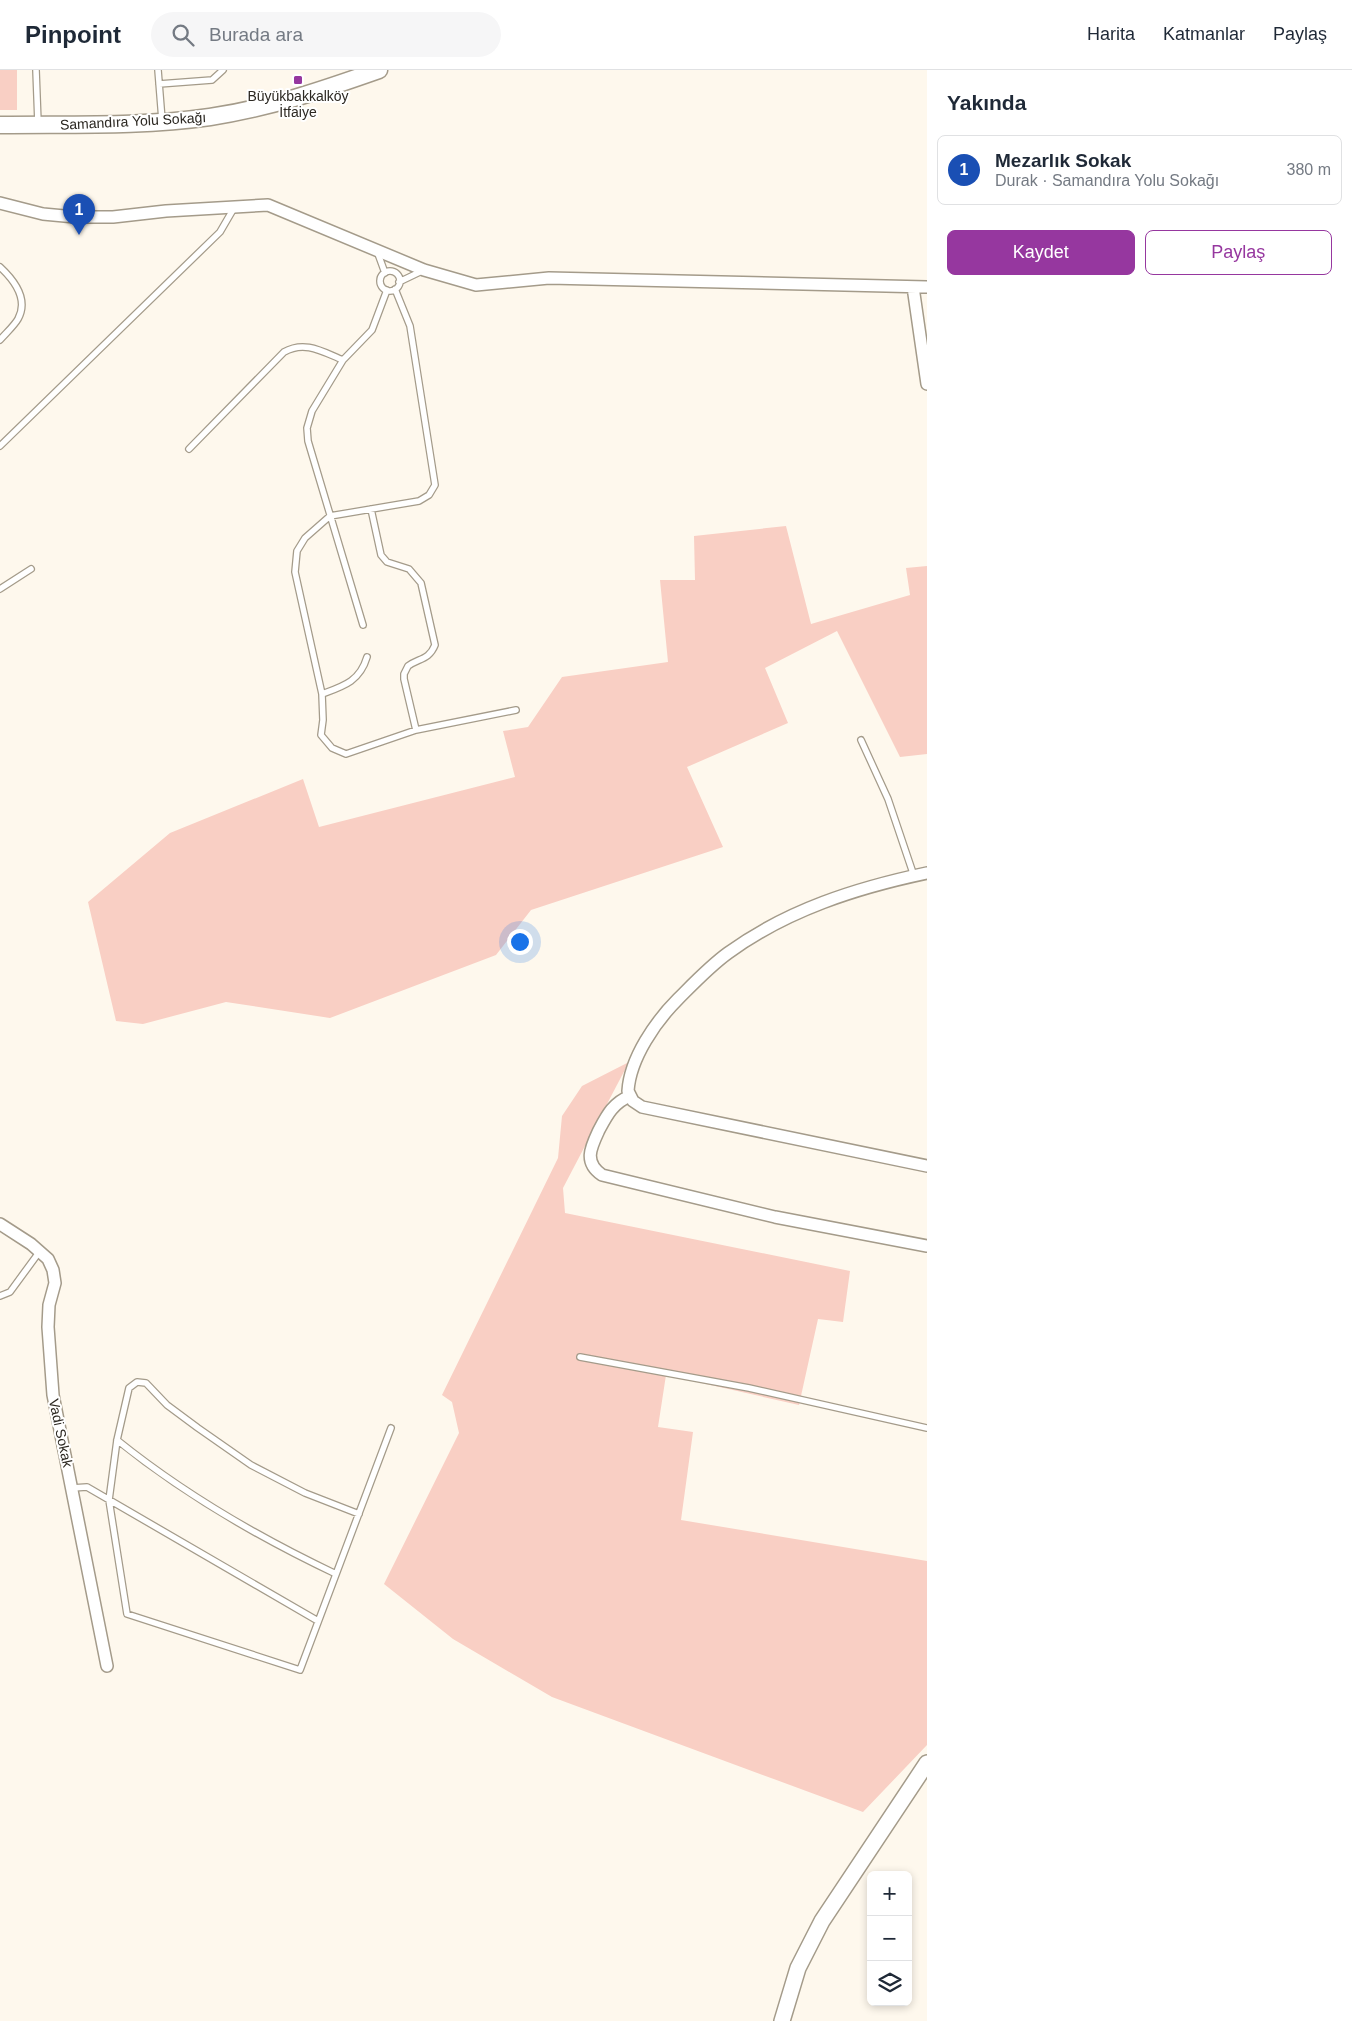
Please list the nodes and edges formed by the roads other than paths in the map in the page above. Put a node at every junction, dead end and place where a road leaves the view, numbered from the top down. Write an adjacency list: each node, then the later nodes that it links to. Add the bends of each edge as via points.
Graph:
1 (36, 70): 8 (lane)
2 (158, 70): 5 (lane)
3 (223, 70): 5 (lane, via 212,80)
4 (379, 70): 6 (main road, Samandıra Yolu Sokağı, via 261,108)
5 (159, 84): 6 (lane)
6 (162, 122): 8 (main road, Samandıra Yolu Sokağı)
7 (0, 125): 8 (main road, Samandıra Yolu Sokağı)
8 (38, 125)
9 (0, 203): 10 (street, via 75,218)
10 (234, 208): 11 (street, via 268,205); 23 (lane, via 220,232)
11 (377, 250): 13 (street); 14 (lane)
12 (0, 267): 20 (lane, via 16,285 21,301 18,319)
13 (424, 270): 15 (lane); 16 (street, via 476,285 550,278)
14 (385, 273): 15 (lane, via 393,272); 19 (lane, via 380,280)
15 (399, 282): 18 (lane)
16 (913, 286): 17 (street); 22 (street)
17 (927, 287)
18 (395, 289): 19 (lane); 25 (lane, via 410,326 434,485 429,495 419,501)
19 (387, 290): 21 (lane, via 372,330)
20 (0, 340)
21 (343, 360): 24 (lane, via 310,346 290,348); 26 (lane, via 312,411 307,428)
22 (927, 384)
23 (0, 446)
24 (189, 449)
25 (371, 509): 26 (lane); 33 (lane, via 381,555 387,562 403,566 418,578 431,626 433,650 425,659 408,666 404,674)
26 (330, 516): 29 (lane); 31 (lane, via 301,544 294,565)
27 (31, 569): 28 (lane)
28 (0, 589)
29 (363, 625)
30 (367, 658): 31 (lane, via 354,680)
31 (322, 694): 33 (lane, via 321,735 338,752 346,754)
32 (516, 710): 33 (lane)
33 (416, 730)
34 (860, 740): 36 (lane, via 888,799)
35 (927, 873): 36 (street)
36 (914, 876): 37 (street, via 810,907 770,926 727,953 674,1003 651,1031 628,1085)
37 (630, 1096): 38 (street, via 642,1107); 40 (street, via 612,1108 591,1146 590,1162 602,1175 775,1217)
38 (927, 1166)
39 (0, 1224): 41 (street, Vadi Sokak)
40 (927, 1246)
41 (40, 1251): 42 (lane, via 10,1292); 47 (street, Vadi Sokak, via 48,1259 54,1277 48,1320 50,1372)
42 (0, 1296)
43 (580, 1357): 45 (lane, via 740,1386)
44 (391, 1428): 49 (lane)
45 (927, 1428)
46 (117, 1440): 48 (lane); 49 (lane, via 129,1388 134,1383 146,1383 198,1428 251,1464 305,1493); 50 (lane, via 230,1518)
47 (72, 1488): 48 (lane, via 87,1487); 52 (street, Vadi Sokak)
48 (109, 1500): 51 (lane); 51 (lane, via 126,1614 300,1670)
49 (359, 1514): 50 (lane)
50 (336, 1574): 51 (lane)
51 (318, 1621)
52 (107, 1666)
53 (927, 1763): 54 (street, via 822,1921 798,1968)
54 (782, 2021)

